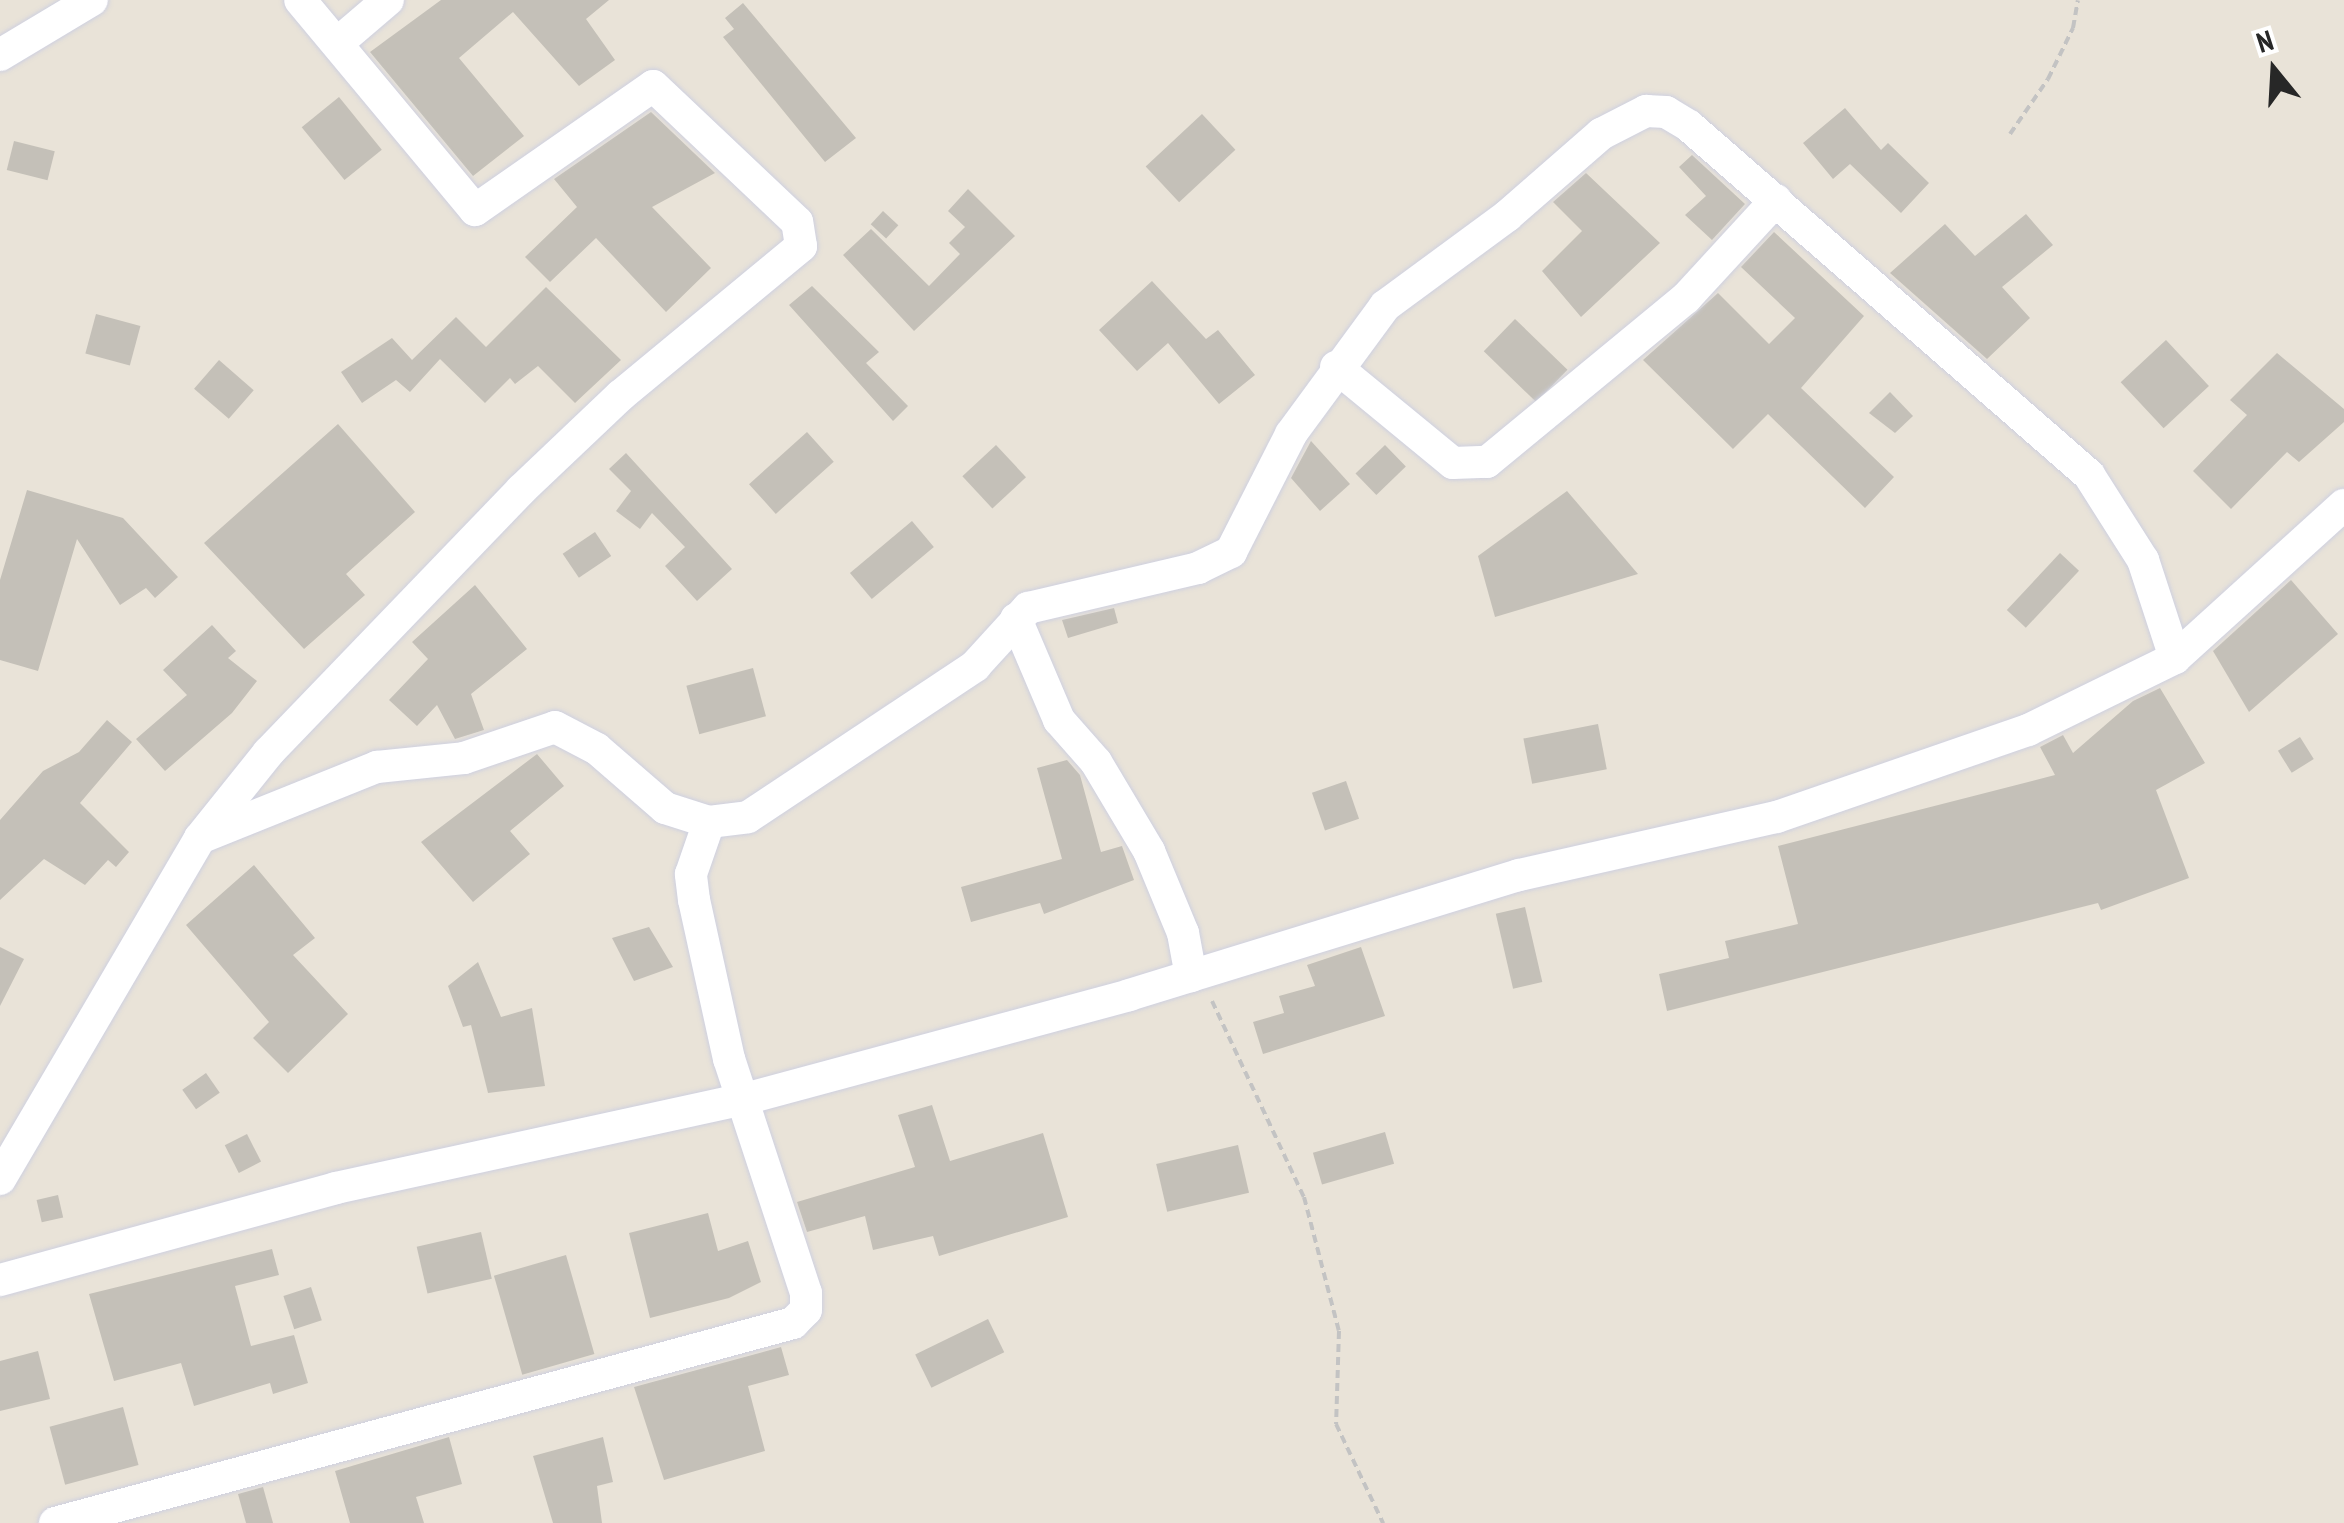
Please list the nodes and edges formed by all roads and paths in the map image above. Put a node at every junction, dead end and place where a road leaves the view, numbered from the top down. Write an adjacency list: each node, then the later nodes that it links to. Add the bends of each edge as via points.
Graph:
1 (92, 0): 6 (street)
2 (300, 0): 5 (street)
3 (388, 0): 5 (street)
4 (2078, 0): 7 (path, via 2074,28)
5 (340, 41): 14 (street, via 475,210 654,86 797,222 801,246 620,396 521,490 337,677)
6 (0, 55)
7 (2010, 134)
8 (1776, 200): 9 (street, via 1666,112 1626,118 1384,306); 9 (street, via 1686,298 1487,462 1452,463); 12 (street, via 2090,475 2143,560)
9 (1336, 367): 11 (street, via 1292,434 1231,552 1198,568 1043,601)
10 (2344, 504): 12 (street)
11 (1016, 619): 13 (street, via 975,666 778,801 748,817); 15 (street, via 1059,720 1096,762 1149,851 1183,933)
12 (2174, 658): 15 (street, via 2028,730 1777,817 1519,875)
13 (708, 822): 14 (street, via 665,808 597,749 555,727 464,758 377,767); 16 (street, via 692,874 694,900)
14 (200, 838): 17 (street)
15 (1193, 987): 16 (street); 20 (path, via 1210,998 1230,1033 1304,1197 1339,1332 1336,1424)
16 (741, 1100): 18 (street, via 336,1188); 19 (street, via 806,1293 806,1310 794,1323)
17 (0, 1179)
18 (0, 1280)
19 (54, 1523)
20 (1383, 1523)

